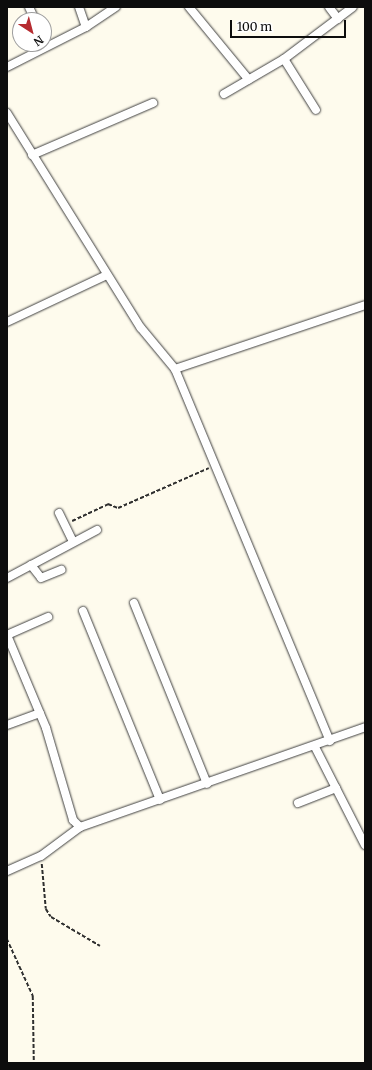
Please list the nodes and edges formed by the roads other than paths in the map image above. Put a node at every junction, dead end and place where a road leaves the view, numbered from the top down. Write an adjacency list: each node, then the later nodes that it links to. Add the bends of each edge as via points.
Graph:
1 (79, 7): 7 (street)
2 (116, 7): 7 (street)
3 (189, 7): 12 (street)
4 (329, 7): 6 (street)
5 (353, 7): 6 (street)
6 (338, 19): 10 (street)
7 (86, 27): 8 (street)
8 (52, 40)
9 (30, 52): 11 (street)
10 (284, 60): 12 (street); 15 (street)
11 (7, 67)
12 (249, 80): 13 (street)
13 (224, 94)
14 (153, 103): 17 (street)
15 (316, 110)
16 (7, 113): 17 (street)
17 (32, 155): 18 (street)
18 (107, 275): 20 (street); 21 (street, via 152,343)
19 (365, 305): 21 (street)
20 (7, 322)
21 (175, 369): 35 (street, via 213,466)
22 (59, 513): 24 (street)
23 (97, 530): 24 (street)
24 (74, 542): 25 (street)
25 (31, 565): 26 (street, via 41,578); 27 (street)
26 (61, 570)
27 (7, 578)
28 (134, 603): 37 (street)
29 (83, 611): 39 (street)
30 (48, 618): 31 (street)
31 (7, 635): 32 (street)
32 (40, 713): 33 (street); 41 (street, via 72,820)
33 (7, 725)
34 (365, 727): 35 (street)
35 (330, 741): 36 (street)
36 (316, 747): 37 (street); 38 (street)
37 (207, 784): 39 (street)
38 (336, 788): 40 (street); 42 (street)
39 (160, 800): 41 (street)
40 (298, 803)
41 (80, 827): 43 (street, via 41,856)
42 (365, 845)
43 (7, 871)

